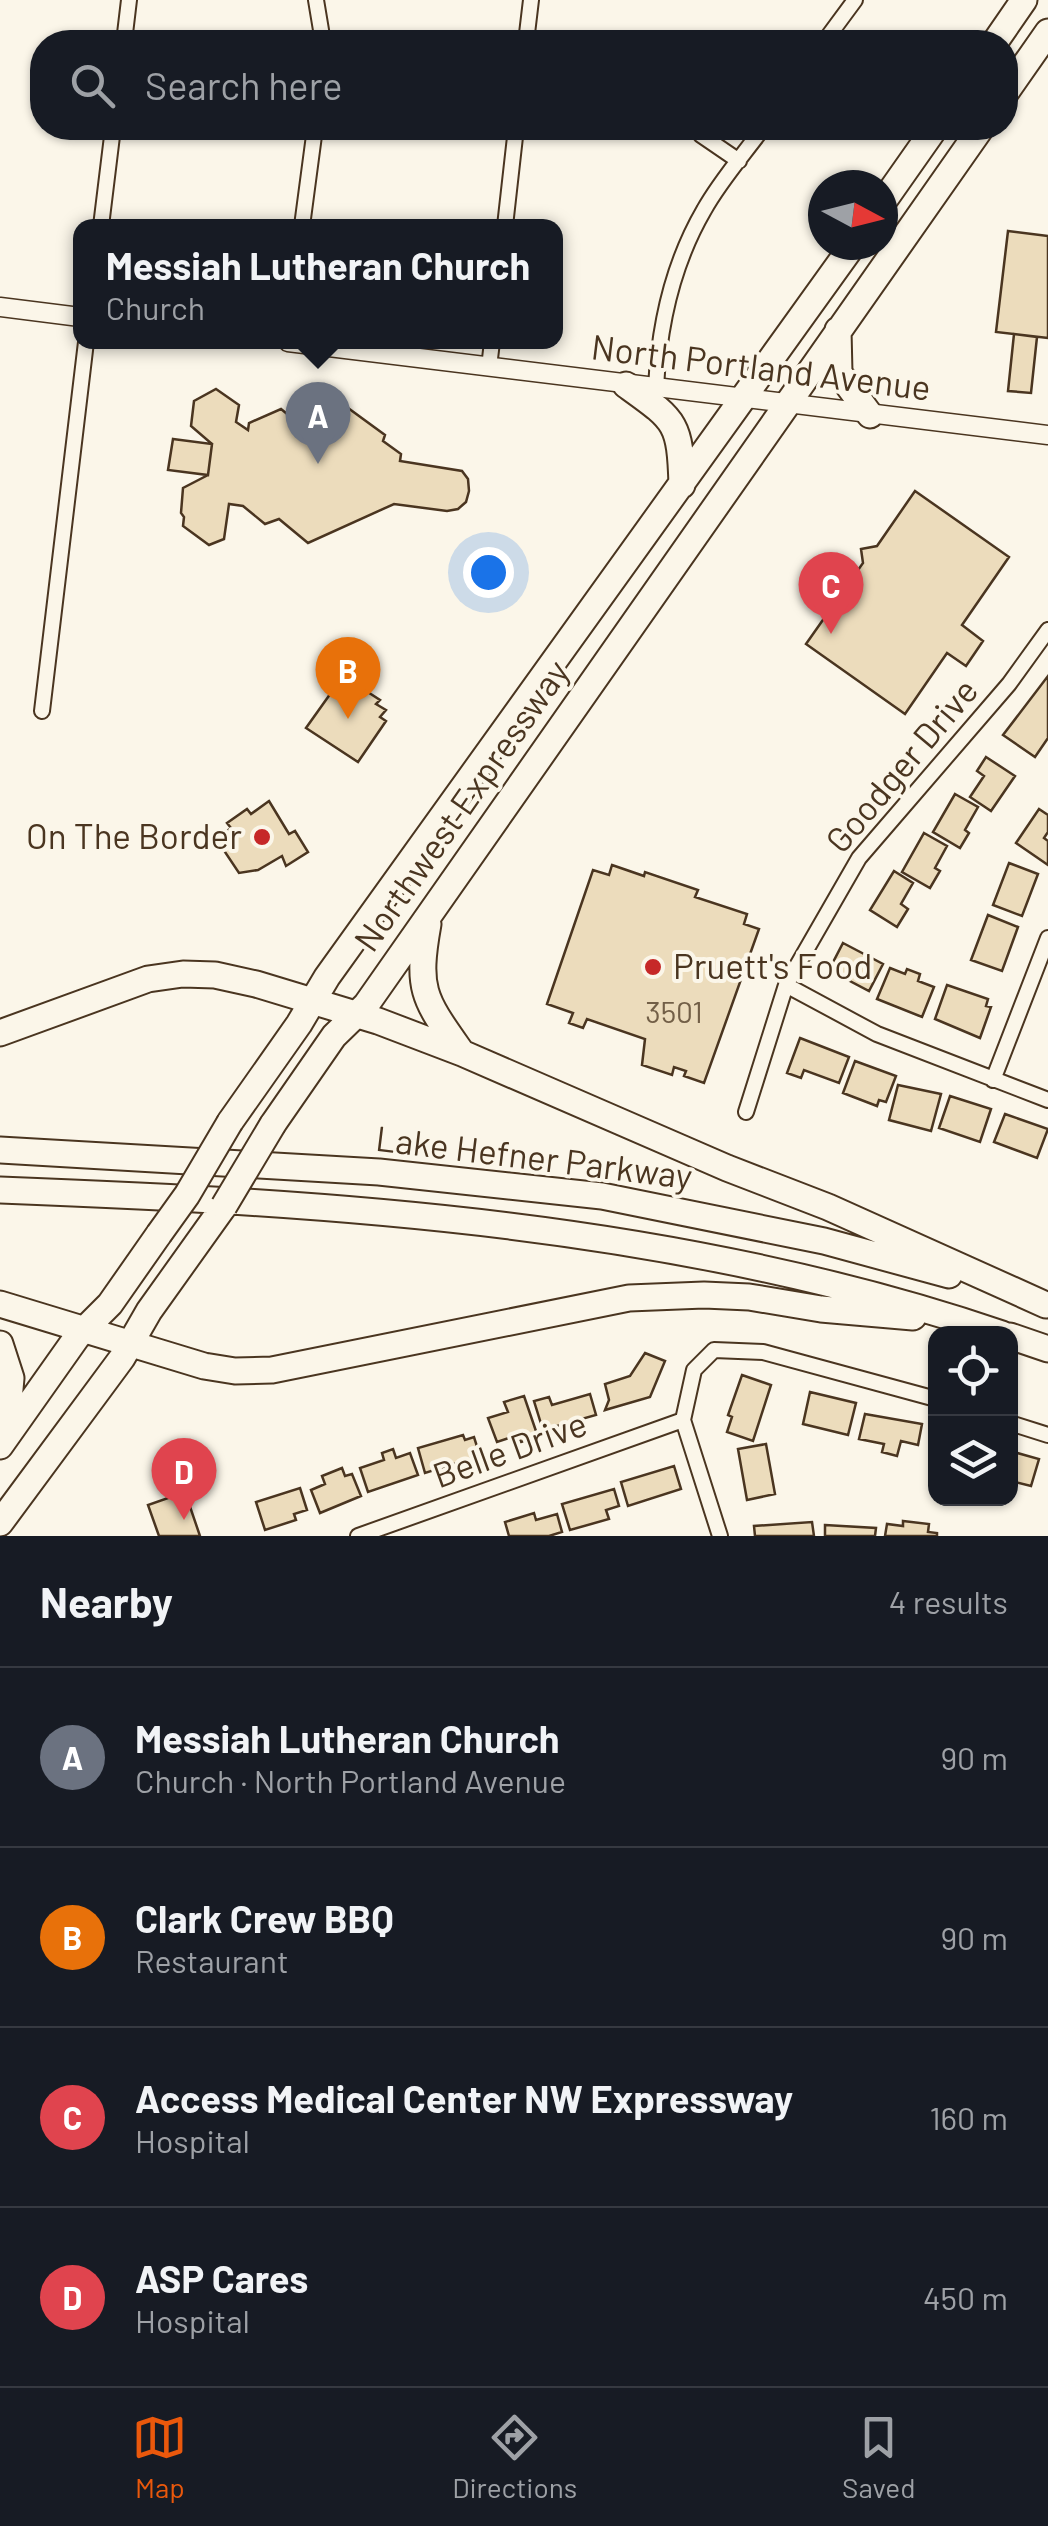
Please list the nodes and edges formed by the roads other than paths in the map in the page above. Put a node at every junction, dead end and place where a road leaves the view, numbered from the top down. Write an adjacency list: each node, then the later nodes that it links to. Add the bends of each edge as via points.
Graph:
1 (129, 0): 6 (street)
2 (316, 0): 7 (street)
3 (531, 0): 8 (street)
4 (855, 0): 9 (street)
5 (1024, 0): 10 (highway)
6 (125, 30)
7 (321, 30)
8 (527, 30)
9 (833, 30)
10 (1003, 30)
11 (1048, 32): 12 (highway)
12 (1018, 75)
13 (111, 140): 22 (street)
14 (313, 140): 23 (street)
15 (515, 140): 24 (street)
16 (708, 140): 20 (street)
17 (753, 140): 20 (street)
18 (927, 140): 21 (highway)
19 (972, 140): 28 (highway, Northwest Expressway)
20 (739, 161): 34 (street, via 704,209 672,276)
21 (898, 181)
22 (101, 219)
23 (303, 219)
24 (506, 219)
25 (842, 260): 35 (highway, Northwest Expressway)
26 (0, 307): 27 (main road)
27 (73, 315)
28 (838, 330): 36 (highway, Northwest Expressway); 37 (highway, via 840,373)
29 (85, 349): 41 (street)
30 (344, 349): 32 (main road, North Portland Avenue)
31 (491, 349): 32 (street)
32 (489, 367): 33 (main road, North Portland Avenue)
33 (626, 385): 34 (main road, North Portland Avenue); 39 (highway, via 675,427)
34 (656, 388): 35 (main road, North Portland Avenue)
35 (745, 398): 36 (main road, North Portland Avenue); 39 (highway, Northwest Expressway)
36 (786, 404): 37 (main road, North Portland Avenue); 42 (highway, Northwest Expressway)
37 (870, 415): 38 (main road, North Portland Avenue)
38 (1048, 435)
39 (682, 485): 45 (highway, Northwest Expressway)
40 (1048, 630): 44 (street, Goodger Drive, via 859,858)
41 (42, 712)
42 (430, 914): 46 (highway, Northwest Expressway); 48 (highway, via 422,982)
43 (1048, 938): 49 (street)
44 (786, 985): 49 (street, via 876,1034); 51 (street, Goodger Drive)
45 (313, 1000): 46 (highway); 47 (highway, via 183,974 116,989); 58 (highway, Northwest Expressway, bridge, via 187,1195)
46 (356, 1014): 48 (highway); 60 (highway, Northwest Expressway, bridge, via 272,1124)
47 (0, 1033)
48 (462, 1053): 55 (highway)
49 (993, 1080): 50 (street)
50 (1048, 1100)
51 (746, 1112)
52 (0, 1150): 55 (highway, Lake Hefner Parkway, via 379,1172 602,1196 824,1241)
53 (0, 1190): 56 (highway, Lake Hefner Parkway, via 520,1225 771,1269)
54 (0, 1304): 58 (highway)
55 (1047, 1305)
56 (968, 1322): 57 (highway, Lake Hefner Parkway); 60 (highway, via 664,1295 272,1370 204,1366)
57 (979, 1326)
58 (87, 1328): 60 (highway); 67 (highway, Northwest Expressway)
59 (1018, 1339): 62 (highway)
60 (132, 1342): 68 (highway, Northwest Expressway)
61 (0, 1344): 67 (highway, via 11,1378)
62 (1048, 1349)
63 (928, 1397): 64 (street, via 764,1352 714,1350 694,1370)
64 (683, 1420): 70 (street, Belle Drive); 71 (street)
65 (1018, 1426): 66 (street)
66 (1048, 1435)
67 (2, 1442)
68 (0, 1525): 69 (street)
69 (12, 1536)
70 (358, 1536)
71 (720, 1536)

